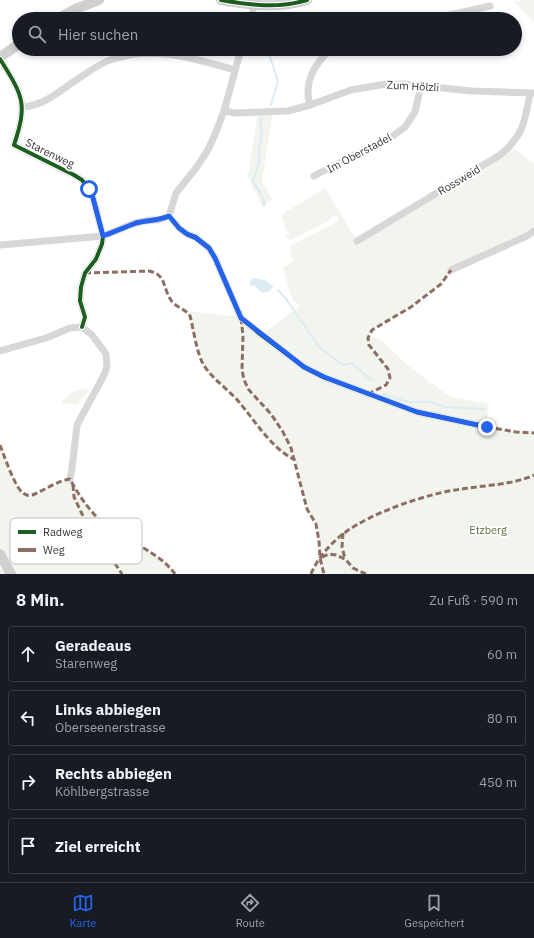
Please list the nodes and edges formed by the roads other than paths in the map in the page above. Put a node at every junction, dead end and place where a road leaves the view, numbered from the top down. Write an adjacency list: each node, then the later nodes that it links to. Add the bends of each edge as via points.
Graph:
1 (99, 0): 6 (street)
2 (221, 0): 4 (street)
3 (307, 0): 4 (street, via 274,5)
4 (256, 3)
5 (490, 6): 7 (street)
6 (70, 12)
7 (463, 12)
8 (12, 49): 13 (street)
9 (123, 56): 18 (street, via 94,68 42,103)
10 (184, 56): 14 (street)
11 (239, 56): 14 (street)
12 (323, 56): 17 (street, via 308,82 307,96)
13 (0, 58): 18 (street, Starenweg, via 16,85)
14 (235, 70): 19 (street)
15 (421, 86): 16 (street, Zum Hölzli); 17 (street, Zum Hölzli, via 368,86); 20 (street, Im Oberstadel, via 415,112 405,127 390,138)
16 (532, 93): 24 (street, Rossweid, via 525,121 518,136 505,151)
17 (310, 105): 19 (street, Zum Hölzli, via 288,111)
18 (23, 106): 23 (street, Starenweg, via 21,124 14,145 82,180 93,198)
19 (224, 111): 21 (street, via 208,150 176,193)
20 (314, 176)
21 (169, 216): 23 (street, via 135,224); 29 (street, via 179,228 209,248 241,318 304,367 417,412)
22 (534, 231): 26 (street)
23 (103, 236): 25 (street); 27 (street, via 96,259 86,273 81,287 80,302 85,316)
24 (357, 241)
25 (0, 245)
26 (451, 270)
27 (82, 327): 28 (street, via 70,328 46,338); 30 (street, via 92,335 106,354 107,367 77,425)
28 (0, 351)
29 (487, 427)
30 (70, 479)
31 (0, 554): 32 (street)
32 (11, 574)

